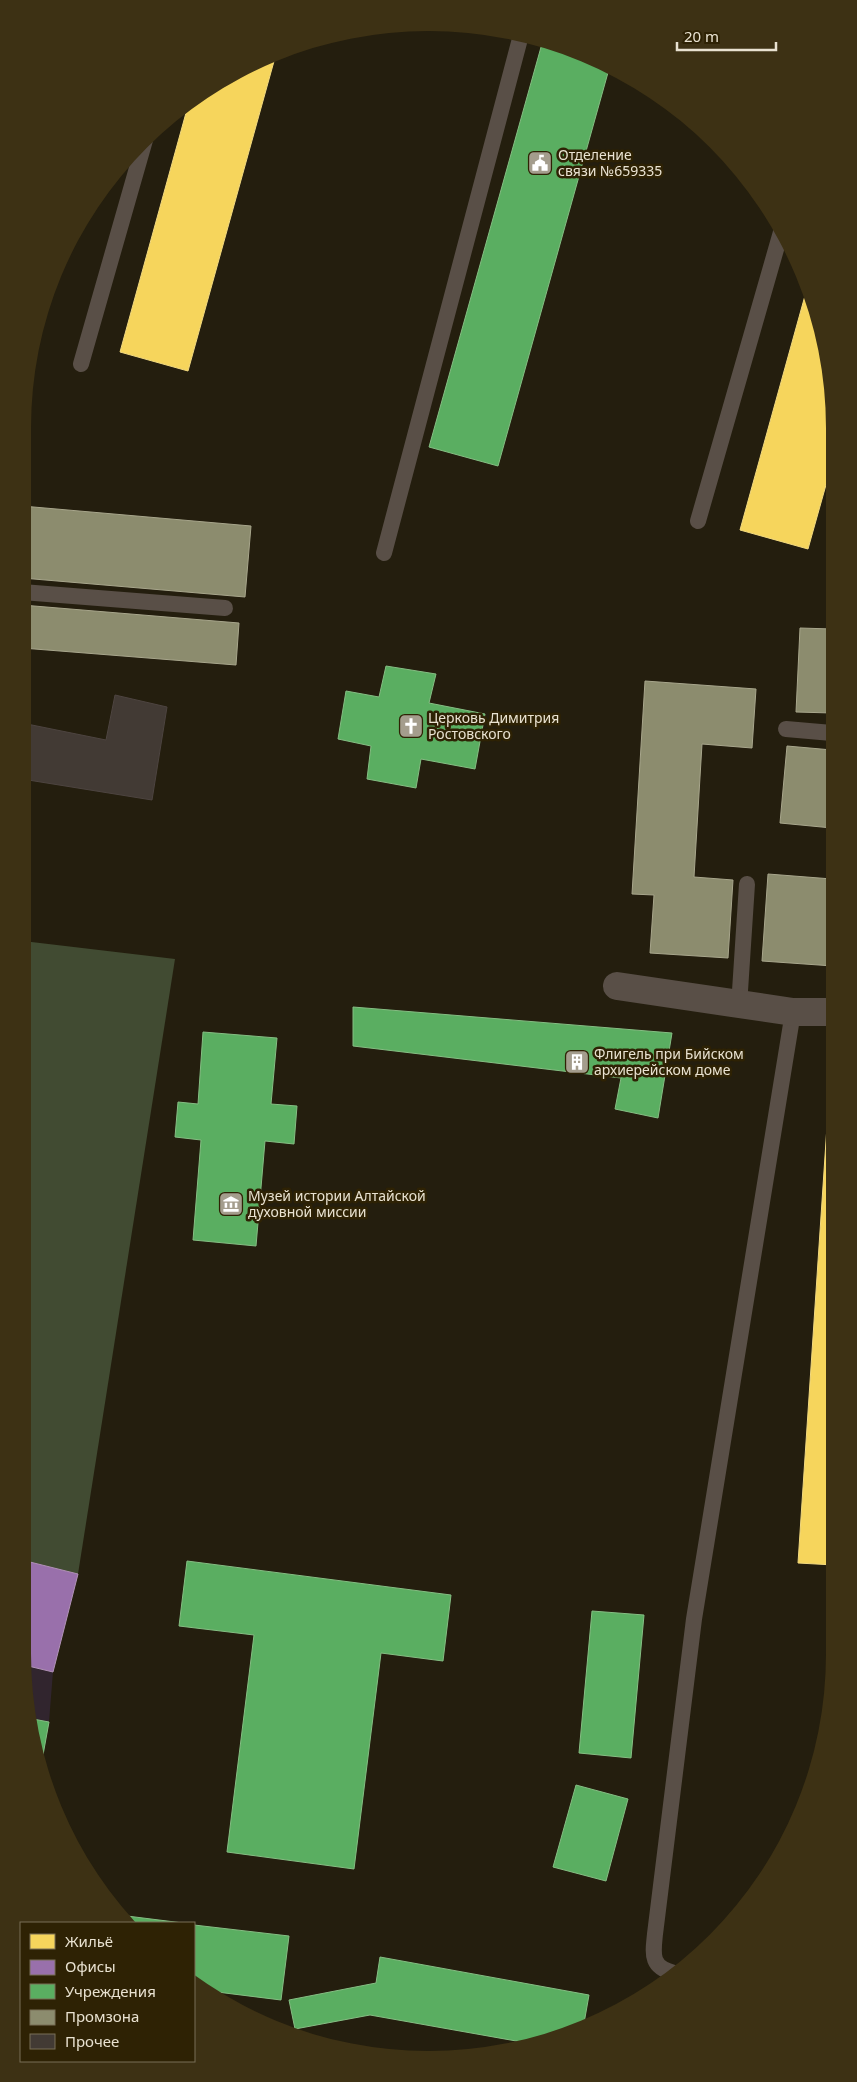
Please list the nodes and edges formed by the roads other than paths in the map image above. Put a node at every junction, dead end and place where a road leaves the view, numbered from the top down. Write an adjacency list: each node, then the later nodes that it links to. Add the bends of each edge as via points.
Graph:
1 (519, 42): 6 (lane)
2 (142, 155): 4 (lane)
3 (779, 242): 5 (lane)
4 (81, 364)
5 (698, 521)
6 (384, 553)
7 (31, 593): 8 (lane)
8 (225, 608)
9 (786, 729): 10 (lane)
10 (826, 732)
11 (747, 884): 13 (lane)
12 (618, 986): 13 (street)
13 (739, 1006): 14 (street)
14 (793, 1012): 15 (street); 16 (lane, via 694,1619 653,1955 660,1967)
15 (826, 1012)
16 (669, 1970)

